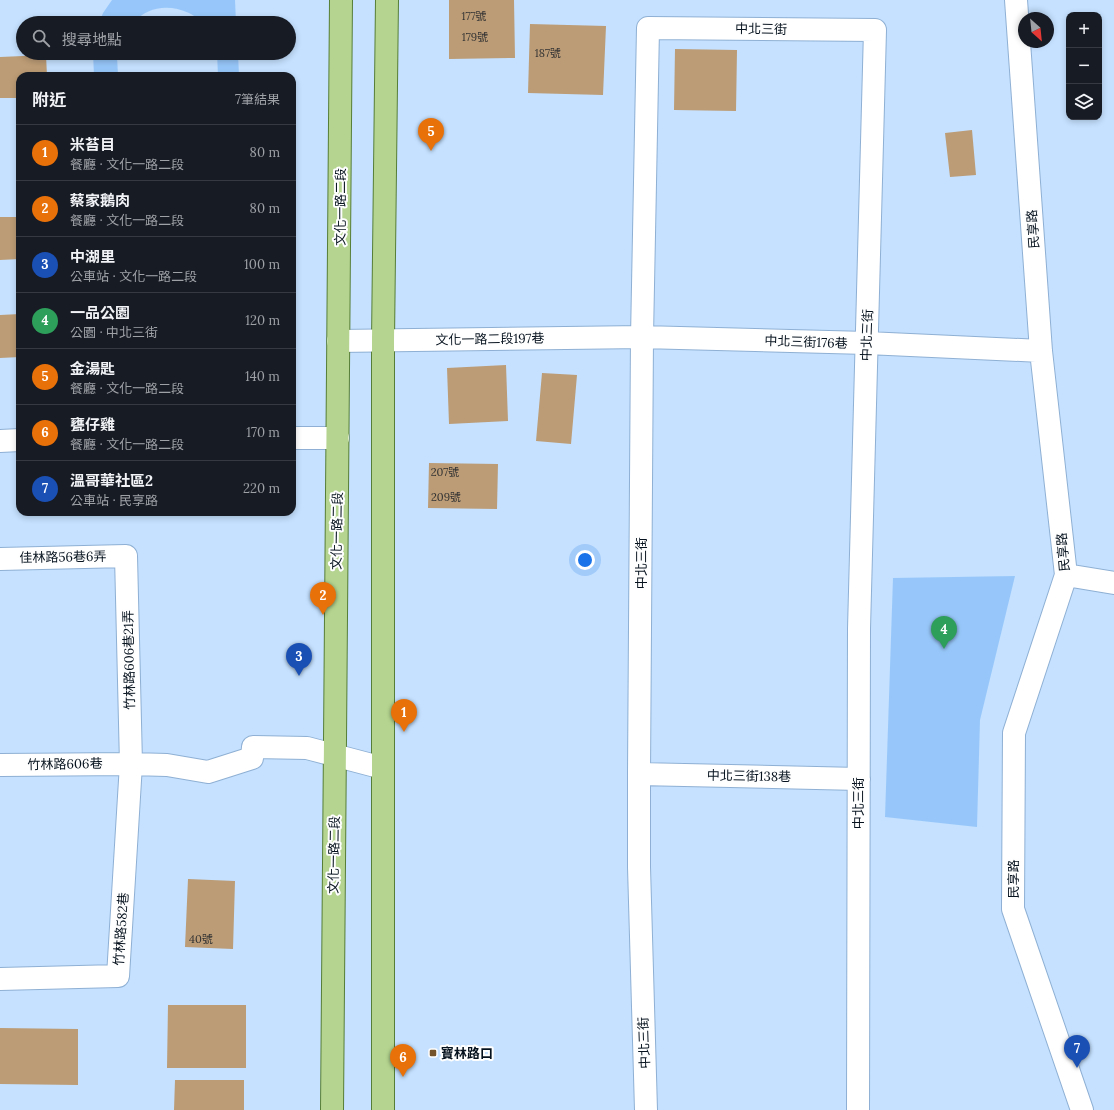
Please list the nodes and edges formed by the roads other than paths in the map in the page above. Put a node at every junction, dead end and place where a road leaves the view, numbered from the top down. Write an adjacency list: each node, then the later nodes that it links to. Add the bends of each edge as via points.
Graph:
1 (341, 0): 6 (main road, 文化一路二段)
2 (387, 0): 5 (main road)
3 (1016, 0): 8 (street, 民享路)
4 (642, 337): 5 (street, 文化一路二段197巷); 7 (street, 中北三街176巷); 7 (street, 中北三街, via 648,28 875,30); 21 (street, 中北三街)
5 (382, 340): 6 (street, 文化一路二段197巷); 20 (main road)
6 (338, 341): 10 (main road, 文化一路二段)
7 (867, 343): 8 (street, 中北三街176巷); 22 (street, 中北三街, via 859,629)
8 (1042, 351): 15 (street, 民享路)
9 (296, 438): 10 (street)
10 (338, 438): 17 (main road, 文化一路二段)
11 (16, 440): 12 (street)
12 (0, 441)
13 (126, 556): 14 (street, 佳林路56巷6弄); 18 (street, 竹林路606巷21弄)
14 (0, 559)
15 (1066, 575): 16 (street); 28 (street, 民享路, via 1014,733 1013,909)
16 (1114, 583)
17 (335, 755): 18 (street, 竹林路606巷, via 307,748 254,747 252,758 208,772 167,765); 20 (street); 24 (main road, 文化一路二段)
18 (131, 764): 19 (street, 竹林路606巷); 23 (street, 竹林路582巷, via 118,976)
19 (0, 765)
20 (383, 768): 25 (main road)
21 (639, 774): 22 (street, 中北三街138巷); 26 (street, 中北三街)
22 (858, 779): 27 (street, 中北三街)
23 (0, 979)
24 (332, 1110)
25 (383, 1110)
26 (646, 1110)
27 (858, 1110)
28 (1082, 1110)

